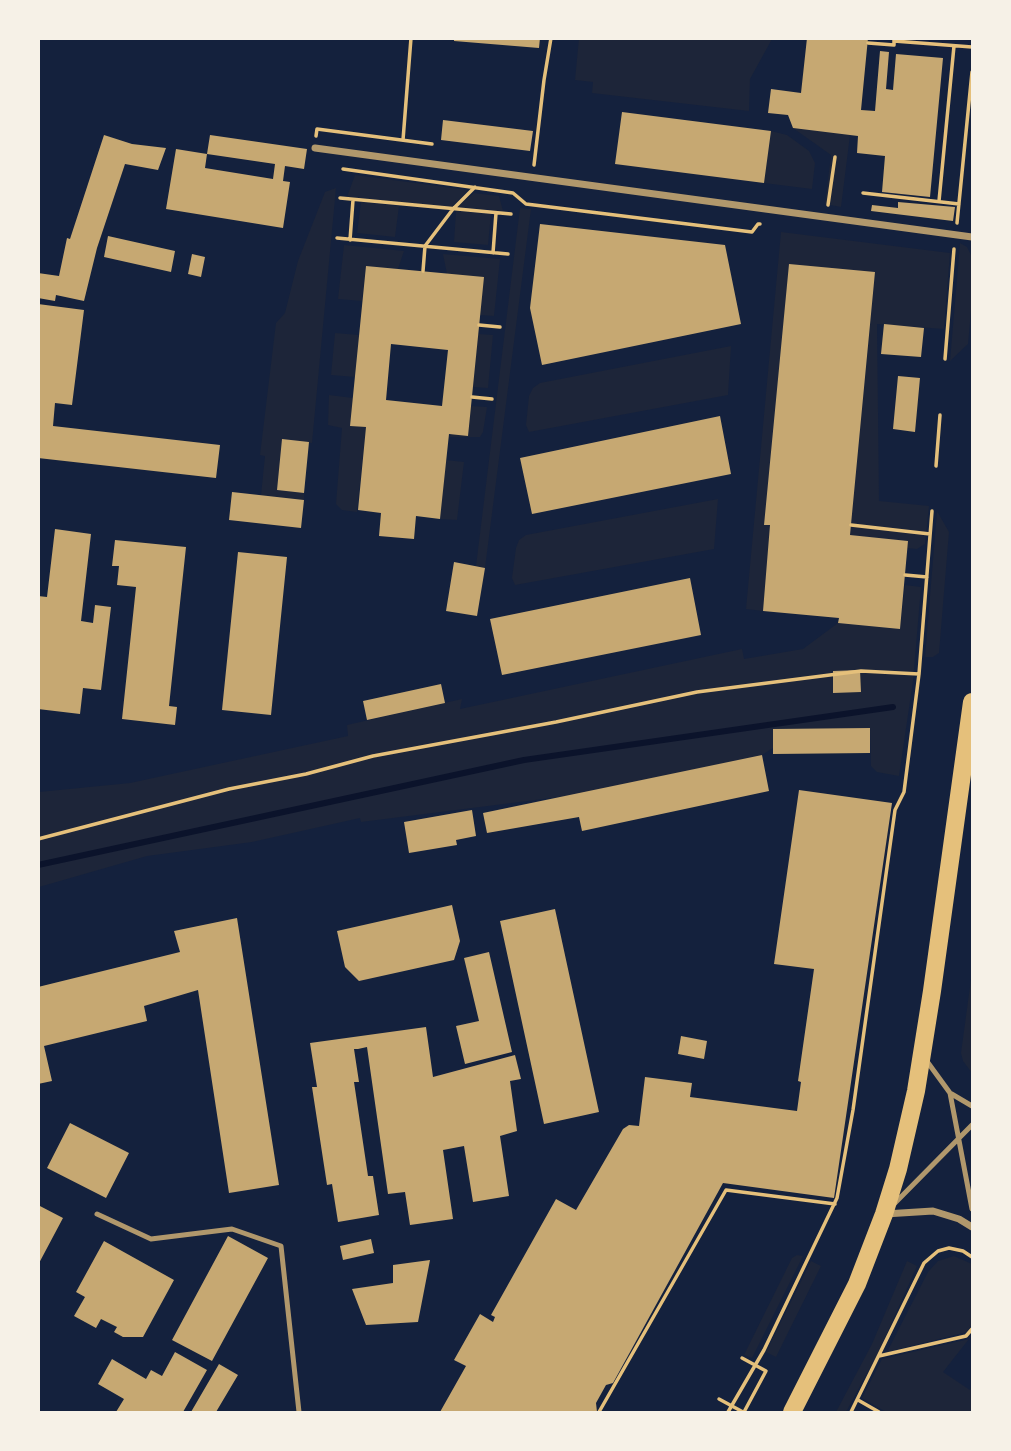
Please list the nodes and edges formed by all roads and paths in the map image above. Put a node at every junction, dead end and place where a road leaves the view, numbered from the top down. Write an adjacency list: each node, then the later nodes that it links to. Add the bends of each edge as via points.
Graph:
1 (411, 38): 8 (path)
2 (551, 38): 13 (path)
3 (894, 40): 4 (path, via 894,45); 5 (path)
4 (868, 43)
5 (954, 46): 6 (path); 18 (path)
6 (972, 47)
7 (972, 72): 19 (path)
8 (403, 140): 9 (path); 10 (path, via 317,129)
9 (432, 144)
10 (315, 148): 13 (street)
11 (835, 157): 23 (path)
12 (343, 169): 14 (path)
13 (533, 177): 23 (street)
14 (475, 187): 20 (path); 25 (path, via 513,192 526,204 540,206 752,232 758,224)
15 (863, 193): 18 (path)
16 (340, 198): 17 (path)
17 (354, 200): 20 (path); 28 (path)
18 (939, 201): 19 (path)
19 (959, 204): 24 (path)
20 (453, 209): 21 (path); 29 (path)
21 (496, 212): 22 (path); 31 (path)
22 (511, 214)
23 (826, 217): 26 (street)
24 (957, 223)
25 (767, 225)
26 (972, 237)
27 (337, 238): 28 (path)
28 (350, 240): 29 (path)
29 (425, 246): 31 (path); 33 (path)
30 (954, 248): 36 (path)
31 (493, 253): 32 (path)
32 (508, 254)
33 (423, 271)
34 (479, 325): 35 (path)
35 (500, 327)
36 (945, 359)
37 (472, 397): 38 (path)
38 (492, 398)
39 (940, 415): 40 (path)
40 (936, 466)
41 (932, 511): 43 (path)
42 (851, 525): 43 (path)
43 (930, 534): 45 (path)
44 (905, 575): 45 (path)
45 (927, 577): 46 (path)
46 (919, 674): 48 (path, via 860,671 698,692 373,756); 54 (path, via 904,792 895,810 853,1110)
47 (972, 706): 49 (main road)
48 (38, 839)
49 (922, 1055): 50 (lane); 57 (main road, via 909,1125)
50 (950, 1093): 51 (lane); 53 (lane)
51 (972, 1106)
52 (972, 1125): 53 (lane)
53 (958, 1138): 55 (lane); 57 (lane)
54 (835, 1204): 63 (path); 68 (path, via 726,1190)
55 (972, 1209)
56 (97, 1214): 67 (lane, via 151,1239 232,1229 281,1246)
57 (884, 1214): 58 (street, via 933,1211); 71 (main road, via 857,1284)
58 (972, 1227)
59 (972, 1257): 61 (path, via 949,1248 925,1263)
60 (972, 1329): 61 (path, via 966,1336)
61 (879, 1356): 65 (path)
62 (742, 1358): 63 (path)
63 (755, 1365): 66 (path); 70 (path, via 766,1371)
64 (719, 1399): 66 (path)
65 (858, 1400): 72 (path); 73 (path)
66 (732, 1406): 69 (path); 70 (path)
67 (299, 1412)
68 (599, 1412)
69 (728, 1412)
70 (744, 1412)
71 (792, 1412)
72 (851, 1412)
73 (879, 1412)

